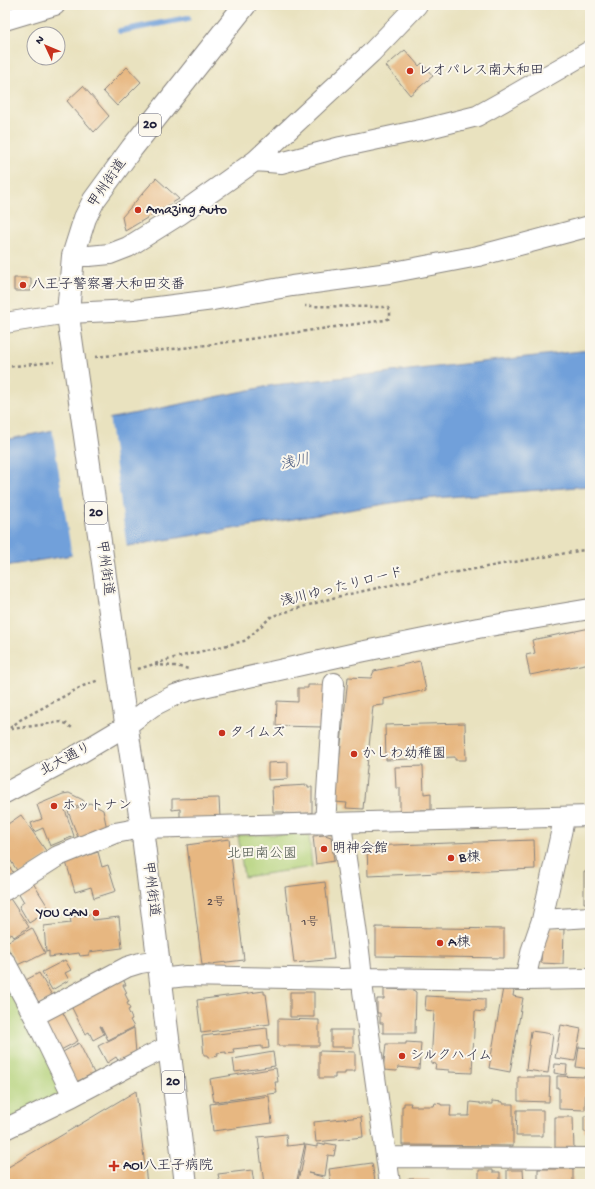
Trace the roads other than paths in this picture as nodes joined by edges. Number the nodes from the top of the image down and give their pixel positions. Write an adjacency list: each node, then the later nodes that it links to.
1 (55, 5): 4 (street)
2 (245, 5): 8 (highway, 甲州街道 / 20)
3 (417, 5): 6 (street)
4 (5, 20)
5 (590, 50): 6 (street)
6 (255, 161): 8 (street)
7 (590, 226): 9 (street)
8 (73, 256): 9 (highway, 甲州街道 / 20)
9 (69, 322): 10 (street); 13 (highway, 甲州街道 / 20, bridge)
10 (5, 323)
11 (590, 609): 13 (street, 北大通り)
12 (334, 683): 17 (street)
13 (126, 726): 14 (street, 北大通り); 18 (highway, 甲州街道 / 20)
14 (5, 793)
15 (590, 816): 16 (street)
16 (563, 817): 17 (street); 21 (street)
17 (333, 823): 18 (street); 24 (street)
18 (142, 828): 19 (street); 23 (highway, 甲州街道 / 20)
19 (5, 890)
20 (590, 917): 21 (street)
21 (542, 920): 26 (street)
22 (5, 962): 27 (street)
23 (159, 970): 24 (street); 27 (street); 28 (highway, 甲州街道 / 20)
24 (362, 978): 26 (street); 31 (street)
25 (590, 979): 26 (street)
26 (525, 980)
27 (34, 1016): 29 (street)
28 (168, 1046): 29 (street); 33 (highway, 甲州街道 / 20)
29 (73, 1096): 30 (street)
30 (5, 1129)
31 (387, 1157): 32 (street); 34 (street)
32 (590, 1158)
33 (186, 1184)
34 (390, 1184)

